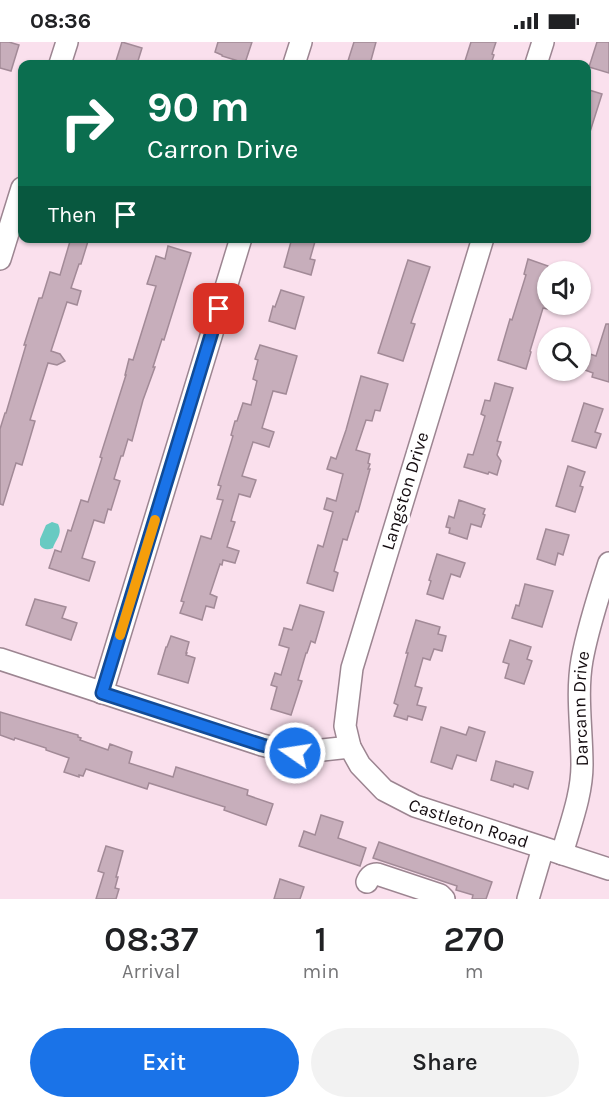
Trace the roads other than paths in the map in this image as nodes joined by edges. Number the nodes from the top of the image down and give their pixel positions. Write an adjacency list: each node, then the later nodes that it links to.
1 (67, 42): 4 (street)
2 (301, 42): 5 (street)
3 (543, 42): 6 (street)
4 (61, 60)
5 (295, 60)
6 (537, 60)
7 (18, 200): 10 (street)
8 (239, 243): 13 (street)
9 (481, 243): 14 (street, Langston Drive)
10 (1, 252)
11 (609, 563): 15 (street, Darcann Drive)
12 (0, 659): 13 (street)
13 (102, 693): 14 (street)
14 (350, 747): 15 (street, Castleton Road)
15 (552, 851): 16 (street, Castleton Road); 19 (street, Darcann Drive)
16 (609, 869)
17 (367, 882): 18 (street)
18 (444, 899)
19 (528, 899)

